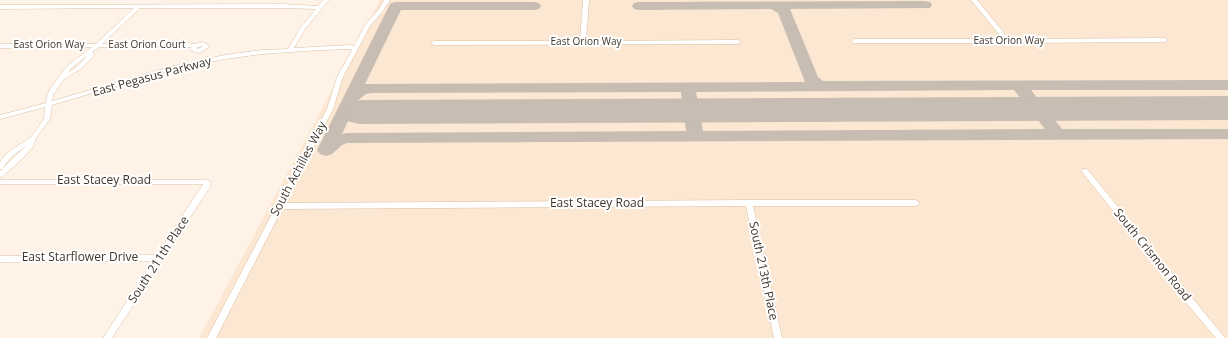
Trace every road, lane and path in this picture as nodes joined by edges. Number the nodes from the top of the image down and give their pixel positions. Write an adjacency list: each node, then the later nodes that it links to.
1 (72, 0): 6 (street)
2 (326, 0): 9 (street)
3 (387, 0): 20 (street, South Achilles Way)
4 (586, 0): 13 (street)
5 (974, 0): 12 (street)
6 (64, 6): 7 (street); 8 (street)
7 (139, 6): 9 (street); 16 (street)
8 (0, 7)
9 (320, 8): 19 (street)
10 (1165, 40): 12 (street, East Orion Way)
11 (854, 41): 12 (street, East Orion Way)
12 (1008, 41)
13 (583, 42): 14 (street, East Orion Way); 15 (street, East Orion Way)
14 (738, 42)
15 (434, 43)
16 (98, 45): 17 (street, East Orion Way); 18 (street, East Orion Court); 21 (street); 22 (street)
17 (0, 46)
18 (195, 46)
19 (290, 50): 20 (street, East Pegasus Parkway); 24 (street, East Pegasus Parkway)
20 (355, 50): 36 (street, South Achilles Way)
21 (73, 64): 22 (street); 23 (street)
22 (82, 64): 23 (street)
23 (62, 78): 24 (street)
24 (49, 105): 25 (street, East Pegasus Parkway); 26 (street)
25 (0, 117)
26 (33, 138): 27 (street); 28 (street)
27 (7, 160): 28 (street); 29 (street)
28 (16, 160): 31 (street)
29 (0, 166)
30 (1085, 171): 42 (street, South Crismon Road)
31 (0, 175)
32 (0, 182): 33 (street, East Stacey Road)
33 (207, 182): 37 (street, South 211th Place)
34 (915, 203): 35 (street, East Stacey Road)
35 (749, 204): 36 (street, East Stacey Road); 41 (street, South 213th Place)
36 (280, 206): 40 (street, South Achilles Way)
37 (161, 258): 38 (street, East Starflower Drive); 39 (street, South 211th Place)
38 (0, 259)
39 (107, 338)
40 (211, 338)
41 (778, 338)
42 (1221, 338)

